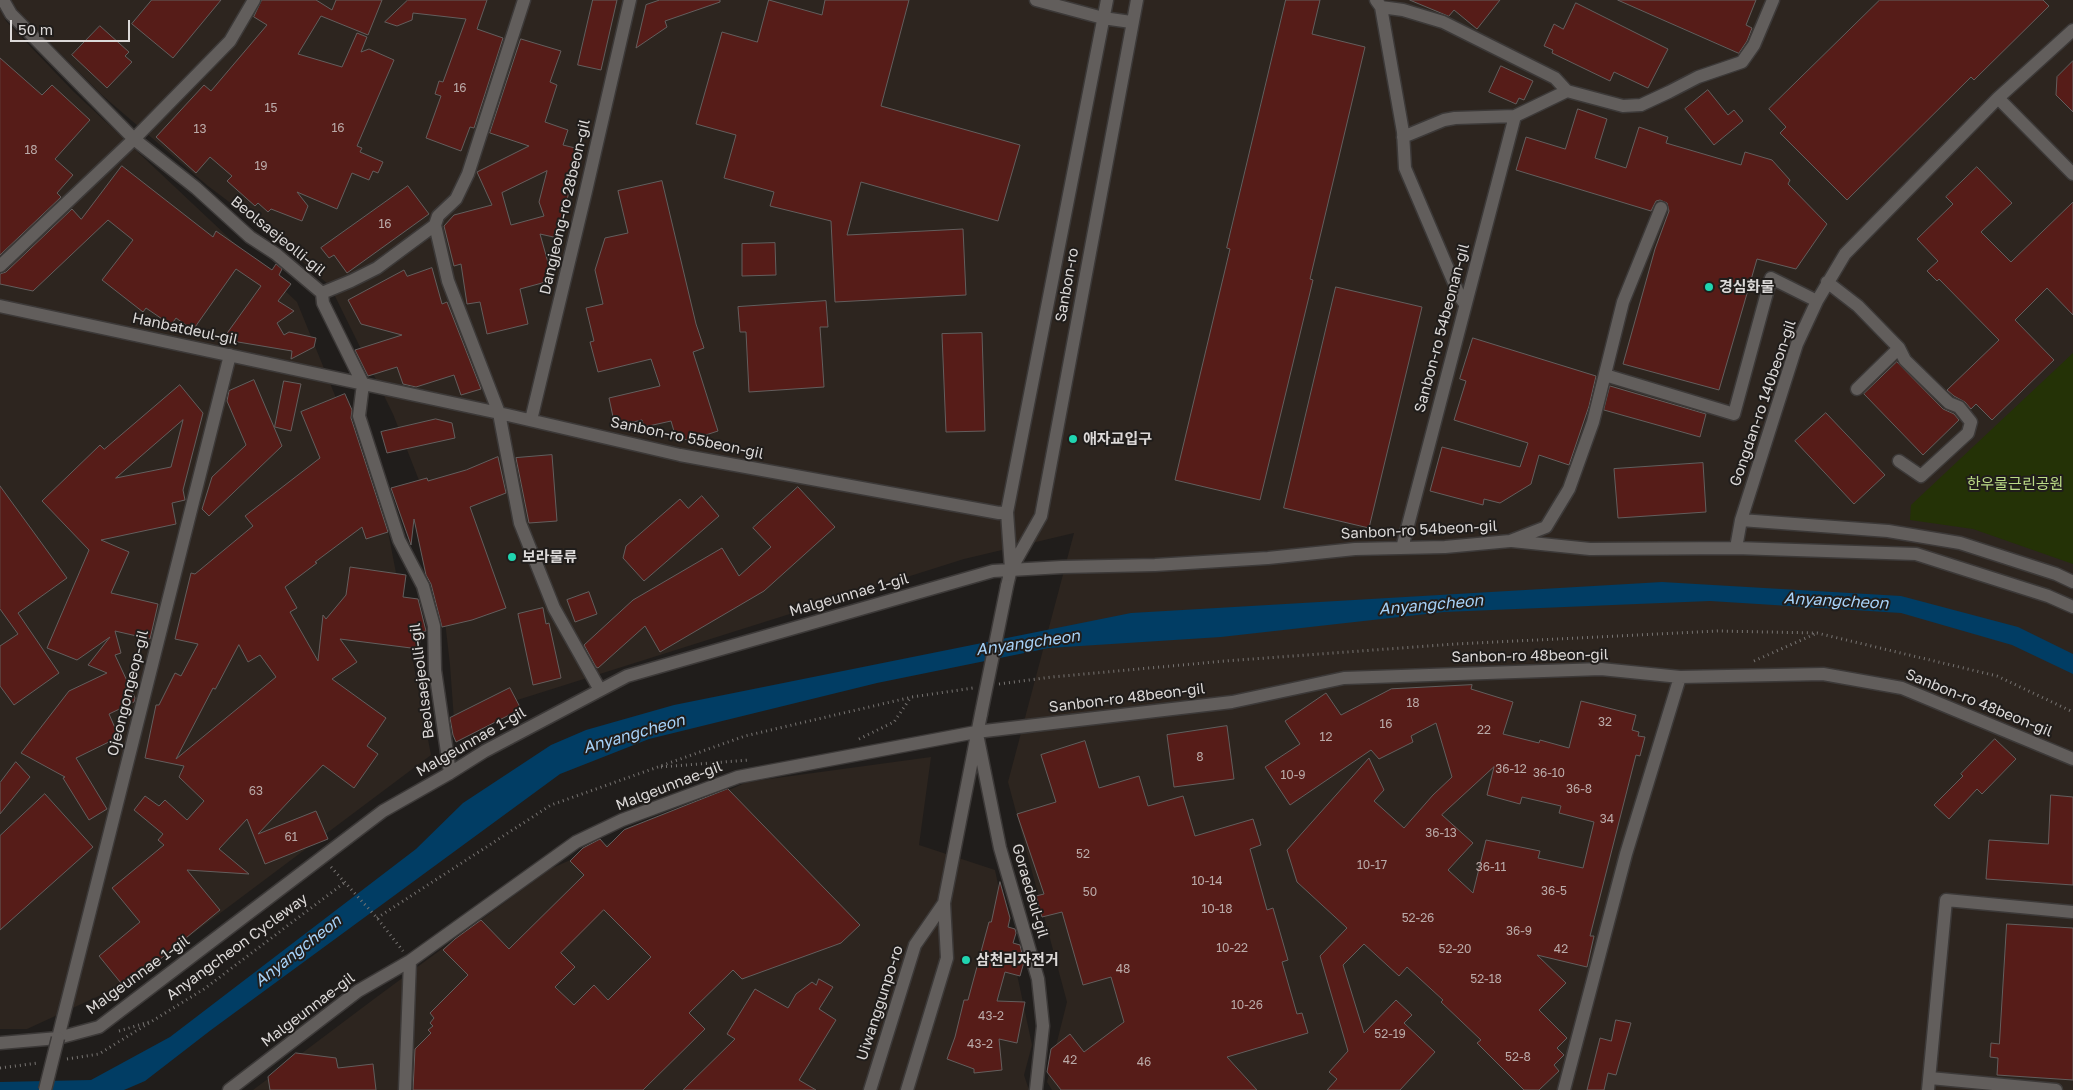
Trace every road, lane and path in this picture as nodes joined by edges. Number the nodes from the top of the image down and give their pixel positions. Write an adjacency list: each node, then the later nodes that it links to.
1 (3, 0): 17 (street, Beolsaejeolli-gil)
2 (254, 0): 17 (street)
3 (524, 0): 20 (street)
4 (630, 0): 33 (street, Dangjeong-ro 28beon-gil)
5 (1036, 0): 10 (street)
6 (1107, 0): 10 (street, Sanbon-ro)
7 (1137, 0): 11 (street, Sanbon-ro)
8 (1773, 0): 13 (street)
9 (1379, 3): 13 (street); 16 (street)
10 (1103, 18): 11 (street); 35 (street, Sanbon-ro)
11 (1132, 22): 40 (street, Sanbon-ro)
12 (2073, 30): 14 (street, Gongdan-ro 140beon-gil)
13 (1568, 91): 15 (street)
14 (1998, 98): 18 (street); 22 (street, Gongdan-ro 140beon-gil)
15 (1515, 116): 16 (street); 25 (street, Sanbon-ro 54beonan-gil)
16 (1404, 137): 25 (street)
17 (134, 138): 21 (street); 23 (street, Beolsaejeolli-gil)
18 (2073, 174)
19 (1662, 208): 29 (street, Sanbon-ro 54beon-gil)
20 (435, 225): 23 (street); 32 (street)
21 (0, 266)
22 (1827, 282): 24 (street, Gongdan-ro 140beon-gil); 27 (street)
23 (322, 293): 30 (street, Beolsaejeolli-gil)
24 (1817, 301): 29 (street); 36 (street, Gongdan-ro 140beon-gil)
25 (1465, 304): 38 (street, Sanbon-ro 54beonan-gil)
26 (0, 306): 28 (street, Hanbatdeul-gil)
27 (1900, 348): 31 (street); 34 (street)
28 (230, 355): 30 (street, Hanbatdeul-gil); 62 (street, Ojeongongeop-gil)
29 (1605, 375): 37 (street, Sanbon-ro 54beon-gil)
30 (363, 384): 32 (street, Sanbon-ro 55beon-gil); 54 (street, Beolsaejeolli-gil)
31 (1857, 389)
32 (499, 413): 33 (street, Sanbon-ro 55beon-gil); 46 (street)
33 (531, 420): 35 (street, Sanbon-ro 55beon-gil)
34 (1899, 461)
35 (1007, 512): 40 (street, Sanbon-ro)
36 (1741, 520): 39 (street, Gongdan-ro 140beon-gil); 41 (street)
37 (1510, 541): 38 (street, Sanbon-ro 54beon-gil); 39 (street)
38 (1402, 548): 40 (street, Sanbon-ro 54beon-gil)
39 (1736, 548): 42 (street)
40 (1011, 569): 46 (street, Malgeunnae 1-gil); 48 (street, Sanbon-ro, bridge)
41 (2073, 582)
42 (2073, 607)
43 (1818, 633): 44 (path)
44 (1750, 662)
45 (1680, 677): 49 (street, Sanbon-ro 48beon-gil); 51 (street, Sanbon-ro 48beon-gil); 74 (street)
46 (600, 690): 54 (street, Malgeunnae 1-gil)
47 (912, 697): 50 (path)
48 (981, 714): 49 (street, Uiwanggunpo-ro)
49 (976, 732): 57 (street, Uiwanggunpo-ro); 59 (street, Malgeunnae-gil); 73 (street, Goraedeul-gil)
50 (850, 743)
51 (2073, 759)
52 (751, 760): 53 (path)
53 (655, 768)
54 (450, 773): 55 (street, Malgeunnae 1-gil)
55 (322, 857): 56 (path); 61 (street, Malgeunnae 1-gil)
56 (344, 882): 59 (path); 60 (path, Anyangcheon Cycleway)
57 (944, 903): 71 (street, Uiwanggunpo-ro); 72 (street, Uiwanggunpo-ro)
58 (2073, 912): 67 (street)
59 (410, 961): 69 (street, Malgeunnae-gil); 70 (street)
60 (154, 1020): 61 (path); 64 (path, Anyangcheon Cycleway)
61 (99, 1027): 62 (street, Malgeunnae 1-gil)
62 (58, 1038): 63 (street, Malgeunnae 1-gil); 68 (street, Ojeongongeop-gil, bridge)
63 (0, 1043)
64 (59, 1060)
65 (40, 1063): 66 (path)
66 (0, 1068)
67 (1929, 1084): 75 (street)
68 (45, 1090)
69 (229, 1090)
70 (404, 1090)
71 (870, 1090)
72 (907, 1090)
73 (1036, 1090)
74 (1564, 1090)
75 (2056, 1090)

